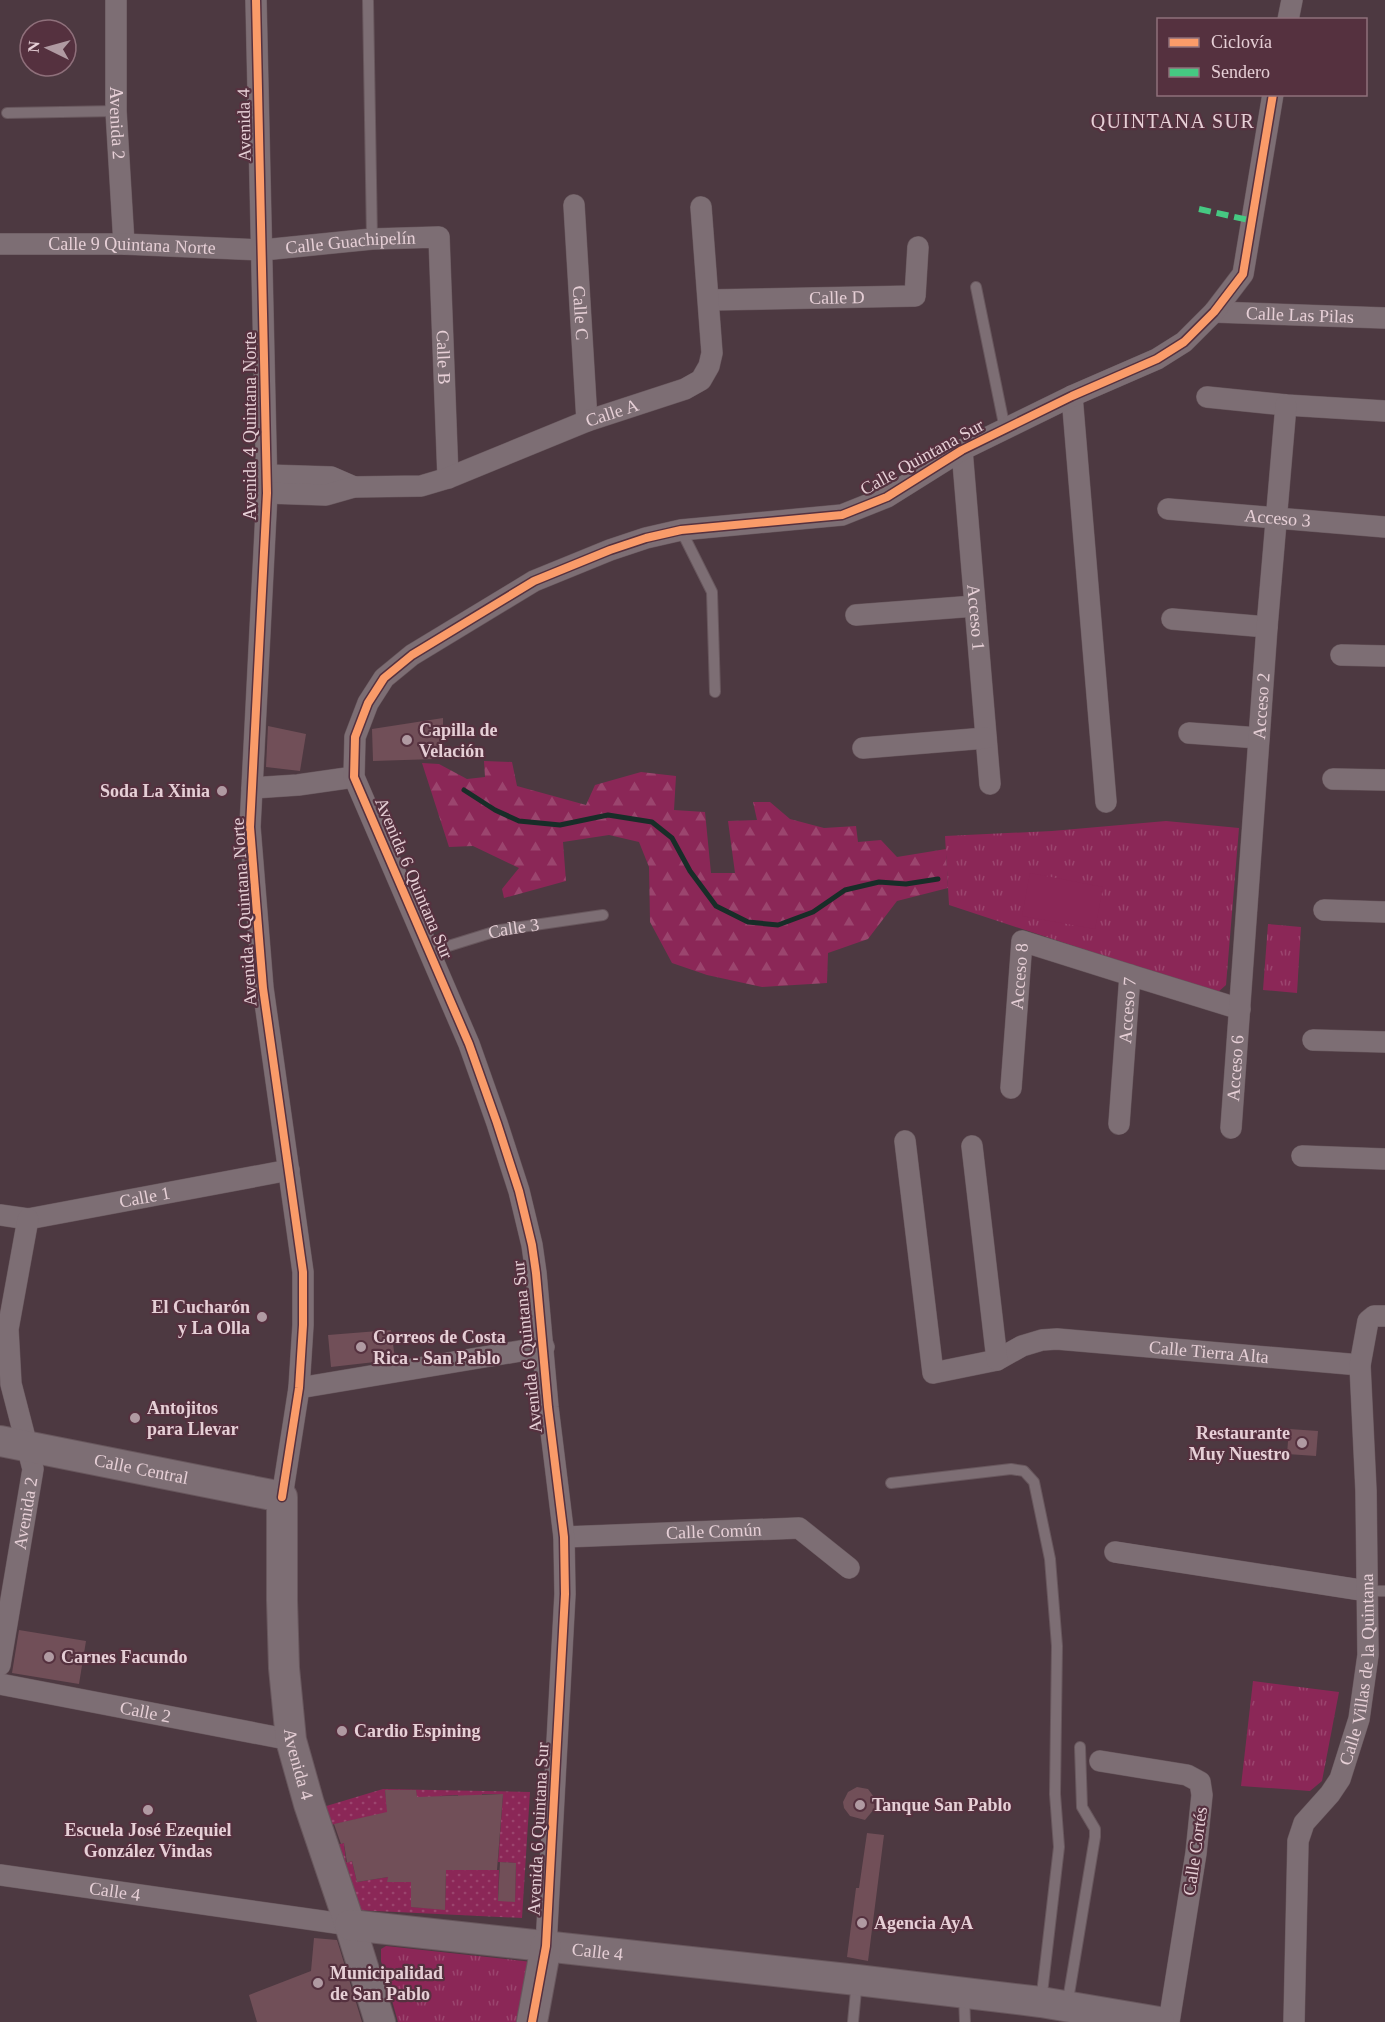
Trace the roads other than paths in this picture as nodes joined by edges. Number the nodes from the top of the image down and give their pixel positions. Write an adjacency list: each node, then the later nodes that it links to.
1 (116, 0): 7 (street, Avenida 2)
2 (256, 0): 16 (street, Avenida 4)
3 (1292, 0): 5 (street)
4 (368, 2): 12 (lane)
5 (1288, 18)
6 (1273, 96): 19 (street, Calle Quintana Sur)
7 (116, 111): 8 (lane); 14 (street, Avenida 2)
8 (7, 113)
9 (574, 205): 25 (street, Calle C)
10 (701, 207): 18 (street, Calle A)
11 (439, 237): 12 (street, Calle Guachipelín); 28 (street, Calle B)
12 (372, 239): 16 (street, Calle Guachipelín)
13 (0, 244): 14 (street, Calle 9 Quintana Norte)
14 (124, 244): 16 (street, Calle 9 Quintana Norte)
15 (918, 247): 18 (street, Calle D)
16 (263, 250): 29 (street, Avenida 4 Quintana Norte)
17 (976, 287): 26 (lane)
18 (709, 300): 25 (street, Calle A)
19 (1214, 312): 20 (street, Calle Las Pilas); 21 (street, Calle Quintana Sur)
20 (1385, 318)
21 (1072, 396): 26 (street, Calle Quintana Sur); 50 (street)
22 (1208, 397): 23 (street)
23 (1286, 405): 24 (street); 31 (street, Acceso 2)
24 (1385, 411)
25 (587, 422): 28 (street, Calle A)
26 (1005, 429): 27 (street, Calle Quintana Sur)
27 (962, 450): 33 (street, Calle Quintana Sur); 34 (street, Acceso 1)
28 (448, 478): 29 (street, Calle A)
29 (267, 484): 49 (street, Avenida 4 Quintana Norte)
30 (1168, 509): 31 (street, Acceso 3)
31 (1276, 518): 32 (street, Acceso 3); 37 (street, Acceso 2)
32 (1385, 527)
33 (681, 531): 40 (lane); 45 (street, Calle Quintana Sur)
34 (975, 606): 35 (street); 42 (street, Acceso 1)
35 (856, 615)
36 (1172, 620): 37 (street)
37 (1267, 627): 43 (street, Acceso 2)
38 (1341, 655): 39 (street)
39 (1385, 656)
40 (715, 692)
41 (1189, 733): 43 (street)
42 (986, 738): 44 (street); 48 (street, Acceso 1)
43 (1259, 738): 56 (street, Acceso 2)
44 (863, 748)
45 (354, 777): 49 (street); 54 (street, Avenida 6 Quintana Sur)
46 (1333, 779): 47 (street)
47 (1385, 780)
48 (990, 784)
49 (252, 788): 66 (street, Avenida 4 Quintana Norte)
50 (1106, 802)
51 (1324, 910): 52 (street)
52 (1385, 912)
53 (603, 915): 54 (lane, Calle 3)
54 (429, 952): 70 (street, Avenida 6 Quintana Sur)
55 (1130, 975): 56 (street, Acceso 7); 59 (street, Acceso 8); 60 (street, Acceso 7)
56 (1240, 1009): 61 (street, Acceso 6)
57 (1313, 1040): 58 (street)
58 (1385, 1041)
59 (1011, 1088)
60 (1119, 1124)
61 (1231, 1128)
62 (905, 1141): 71 (street, Calle Tierra Alta)
63 (972, 1146): 71 (street)
64 (1302, 1156): 65 (street)
65 (1385, 1159)
66 (289, 1170): 68 (street, Calle 1); 73 (street, Avenida 4 Quintana Norte)
67 (0, 1215): 68 (street, Calle 1)
68 (28, 1220): 74 (street, Avenida 2)
69 (1385, 1316): 72 (street, Calle Villas de la Quintana)
70 (544, 1347): 73 (street); 77 (street, Avenida 6 Quintana Sur)
71 (997, 1360): 72 (street, Calle Tierra Alta)
72 (1360, 1365): 80 (street, Calle Villas de la Quintana)
73 (299, 1388): 76 (street, Avenida 4 Quintana Norte)
74 (13, 1443): 76 (main road, Calle Central); 81 (street, Avenida 2)
75 (891, 1483): 90 (lane)
76 (282, 1497): 83 (main road, Avenida 4)
77 (564, 1537): 79 (street, Calle Común); 88 (street, Avenida 6 Quintana Sur)
78 (1115, 1552): 80 (street)
79 (849, 1568)
80 (1376, 1591): 97 (street, Calle Villas de la Quintana)
81 (0, 1665)
82 (0, 1684): 83 (street, Calle 2)
83 (291, 1740): 87 (main road, Avenida 4)
84 (1080, 1747): 90 (lane)
85 (1100, 1761): 96 (street, Calle Cortés)
86 (0, 1875): 87 (street, Calle 4)
87 (350, 1925): 88 (main road, Calle 4); 92 (main road, Avenida 4)
88 (546, 1946): 89 (main road, Calle 4); 93 (main road)
89 (857, 1980): 91 (main road, Calle 4); 94 (lane)
90 (1054, 2004): 91 (main road, Calle 4); 95 (main road, Calle 4)
91 (965, 2008)
92 (380, 2022)
93 (532, 2022)
94 (853, 2022)
95 (1159, 2022)
96 (1169, 2022)
97 (1294, 2022)

